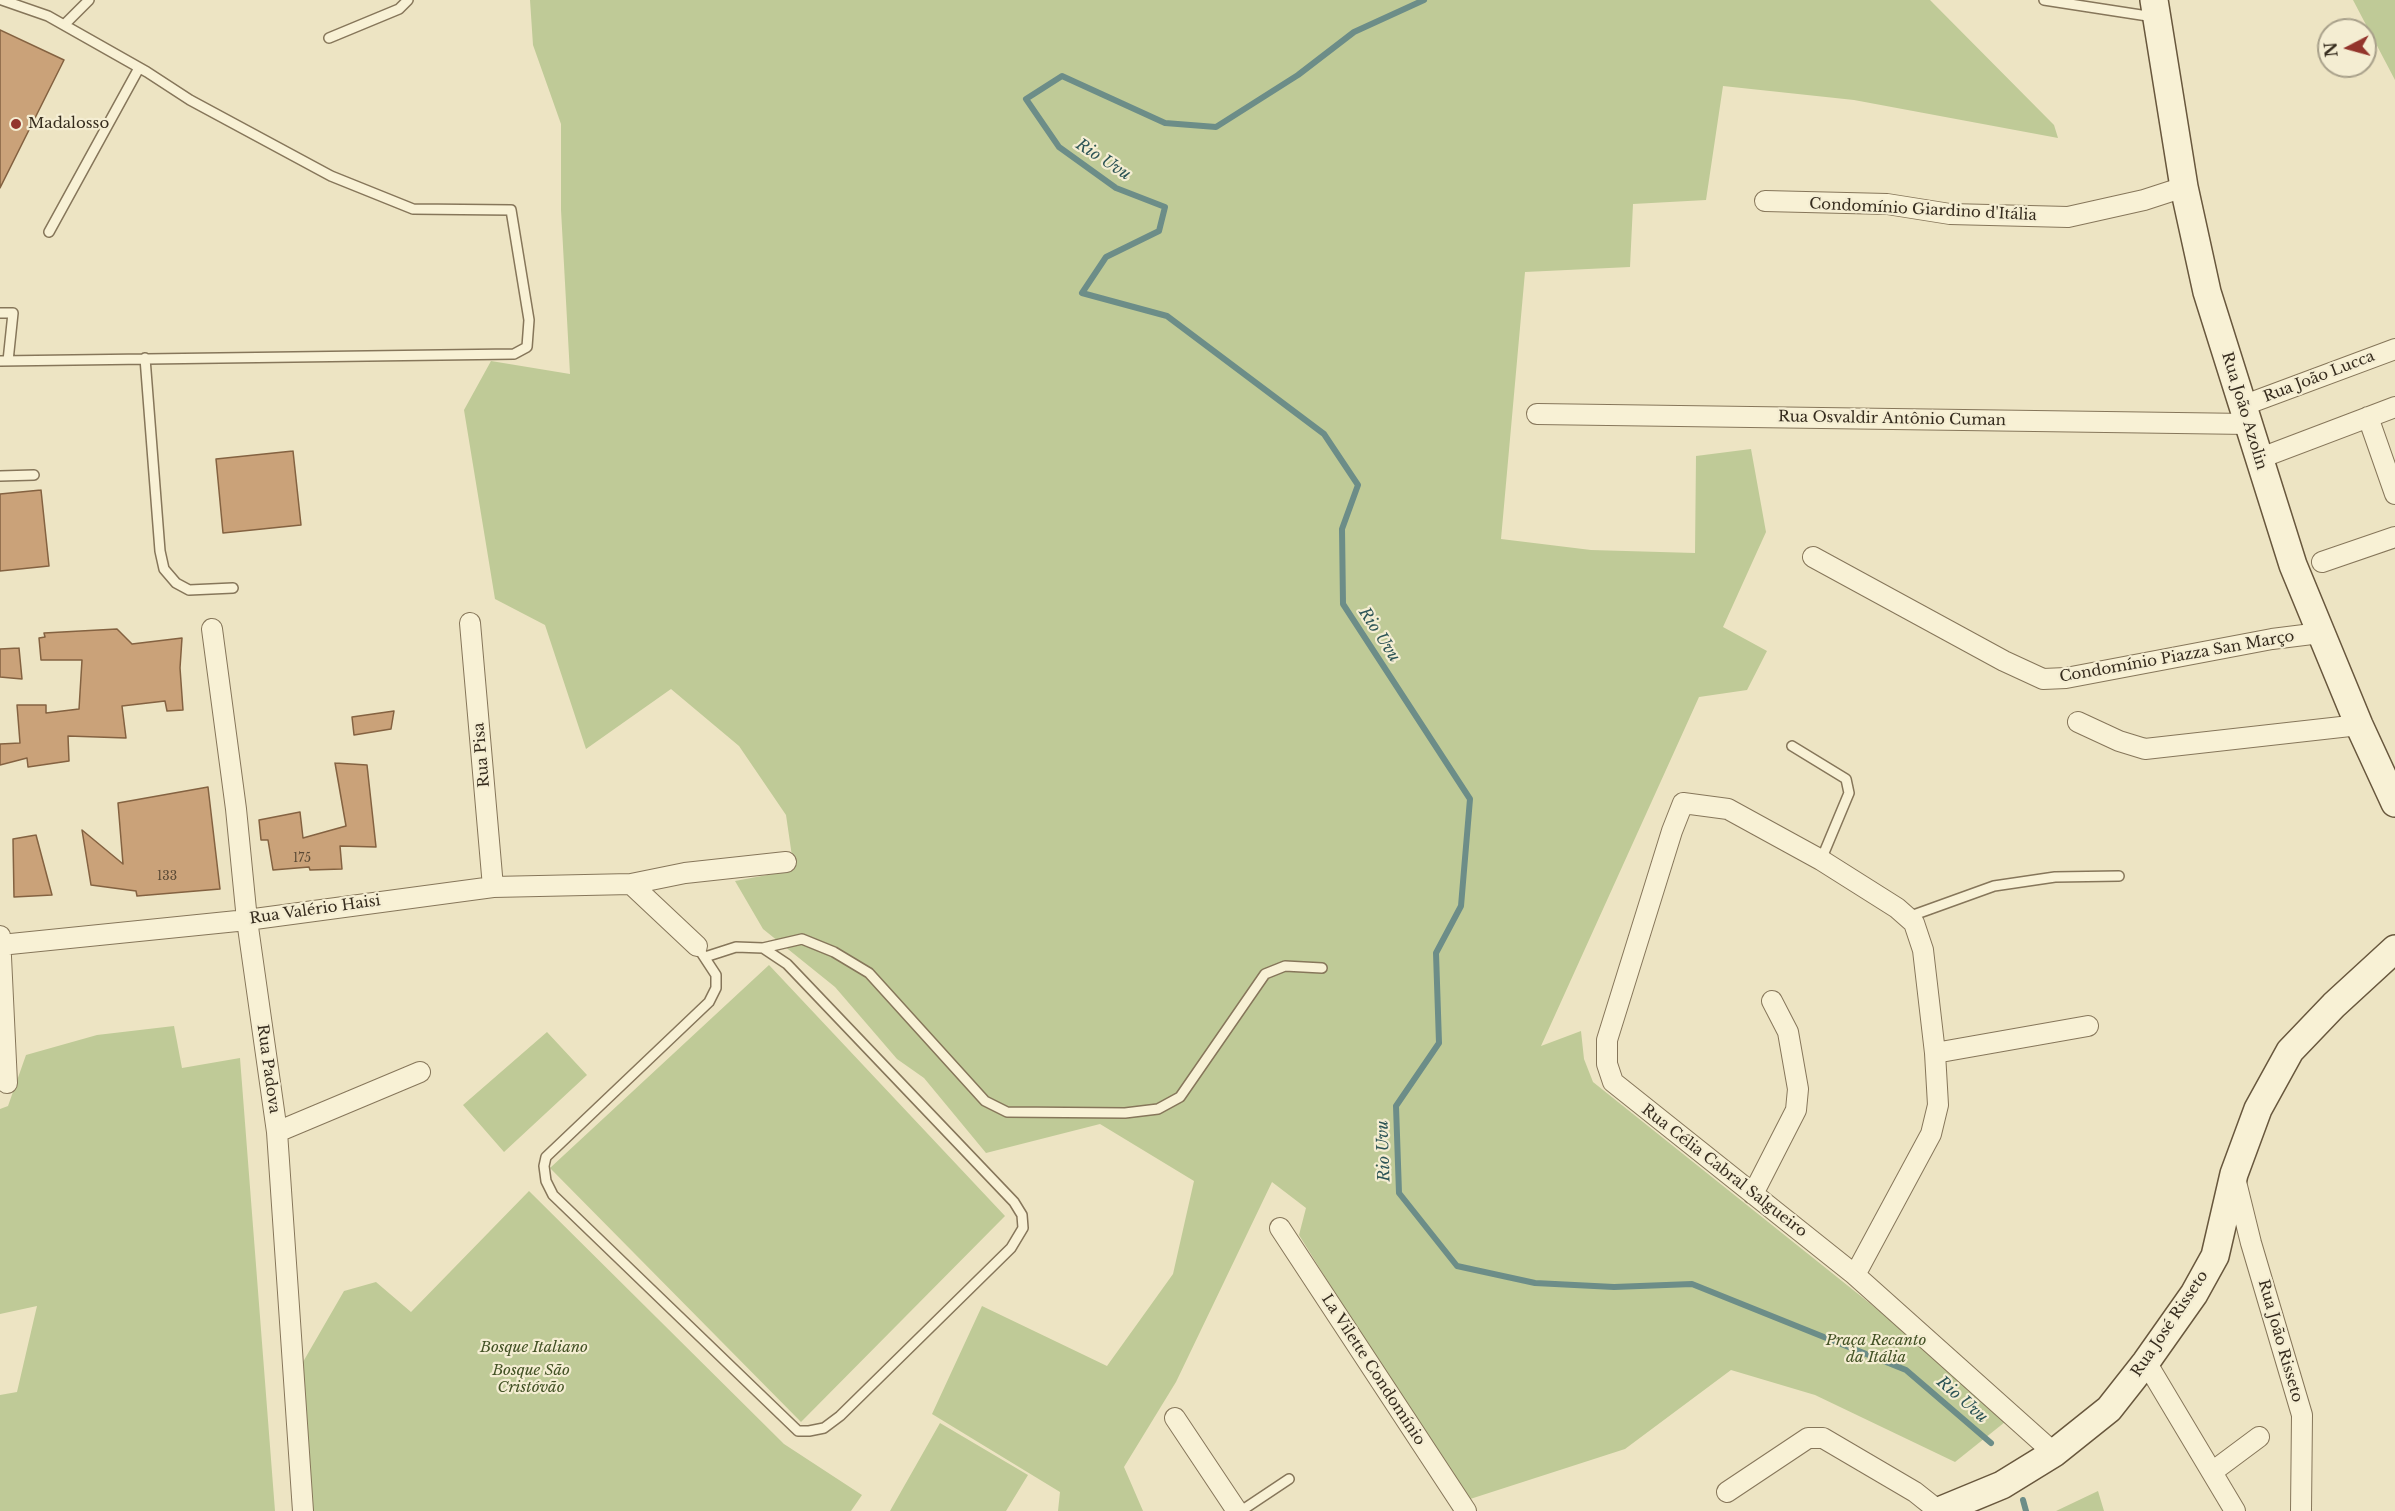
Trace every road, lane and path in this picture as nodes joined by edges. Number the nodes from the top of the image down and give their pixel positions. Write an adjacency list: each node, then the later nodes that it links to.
1 (2, 0): 6 (lane)
2 (89, 0): 6 (lane)
3 (408, 0): 7 (lane)
4 (2044, 0): 5 (lane)
5 (2155, 9): 9 (street, Rua João Azolin)
6 (63, 25): 8 (lane)
7 (329, 38)
8 (139, 68): 11 (lane); 14 (lane)
9 (2184, 187): 10 (street, Condomínio Giardino d'Itália); 18 (street, Rua João Azolin)
10 (1765, 201)
11 (49, 232)
12 (0, 313): 15 (lane)
13 (2395, 349): 18 (street, Rua João Lucca)
14 (145, 358): 15 (lane); 27 (lane)
15 (4, 361)
16 (2395, 407): 19 (street)
17 (1537, 414): 18 (street, Rua Osvaldir Antônio Cuman)
18 (2245, 415): 20 (street, Rua João Azolin)
19 (2368, 417): 20 (street); 23 (street)
20 (2258, 459): 30 (street, Rua João Azolin)
21 (34, 475): 22 (lane)
22 (0, 476)
23 (2395, 494)
24 (2395, 537): 26 (street)
25 (1812, 557): 30 (street, Condomínio Piazza San Março)
26 (2322, 562)
27 (233, 588)
28 (470, 623): 39 (street, Rua Pisa)
29 (212, 629): 41 (street, Rua Padova)
30 (2320, 633): 32 (street, Rua João Azolin)
31 (2078, 722): 32 (street)
32 (2358, 725): 34 (street, Rua João Azolin)
33 (1792, 746): 35 (lane)
34 (2395, 804)
35 (1821, 860): 40 (street); 54 (street, Rua Célia Cabral Salgueiro)
36 (786, 862): 38 (street, Rua Valério Haisi)
37 (2119, 876): 40 (lane)
38 (631, 884): 39 (street, Rua Valério Haisi); 45 (street)
39 (494, 887): 41 (street, Rua Valério Haisi)
40 (1907, 917): 49 (street)
41 (247, 920): 42 (street, Rua Valério Haisi); 52 (street, Rua Padova)
42 (0, 942): 51 (street)
43 (763, 948): 45 (lane); 45 (lane); 46 (lane)
44 (2395, 949): 53 (street, Rua José Risseto)
45 (701, 952)
46 (1322, 968)
47 (1773, 1001): 54 (street)
48 (2088, 1026): 49 (street)
49 (1935, 1053): 56 (street)
50 (420, 1072): 52 (street)
51 (7, 1083)
52 (277, 1132): 64 (street, Rua Padova)
53 (2235, 1174): 57 (street, Rua José Risseto); 69 (street, Rua João Risseto)
54 (1753, 1194): 56 (street, Rua Célia Cabral Salgueiro)
55 (1280, 1228): 66 (street, La Vilette Condomínio)
56 (1855, 1275): 60 (street, Rua Célia Cabral Salgueiro)
57 (2146, 1362): 60 (street, Rua José Risseto); 61 (street)
58 (1175, 1418): 65 (street)
59 (2259, 1437): 61 (street)
60 (2054, 1453): 67 (street, Rua José Risseto)
61 (2212, 1472): 68 (street)
62 (1289, 1479): 65 (lane)
63 (1727, 1492): 67 (street)
64 (303, 1511)
65 (1239, 1511)
66 (1467, 1511)
67 (1939, 1511)
68 (2235, 1511)
69 (2301, 1511)

